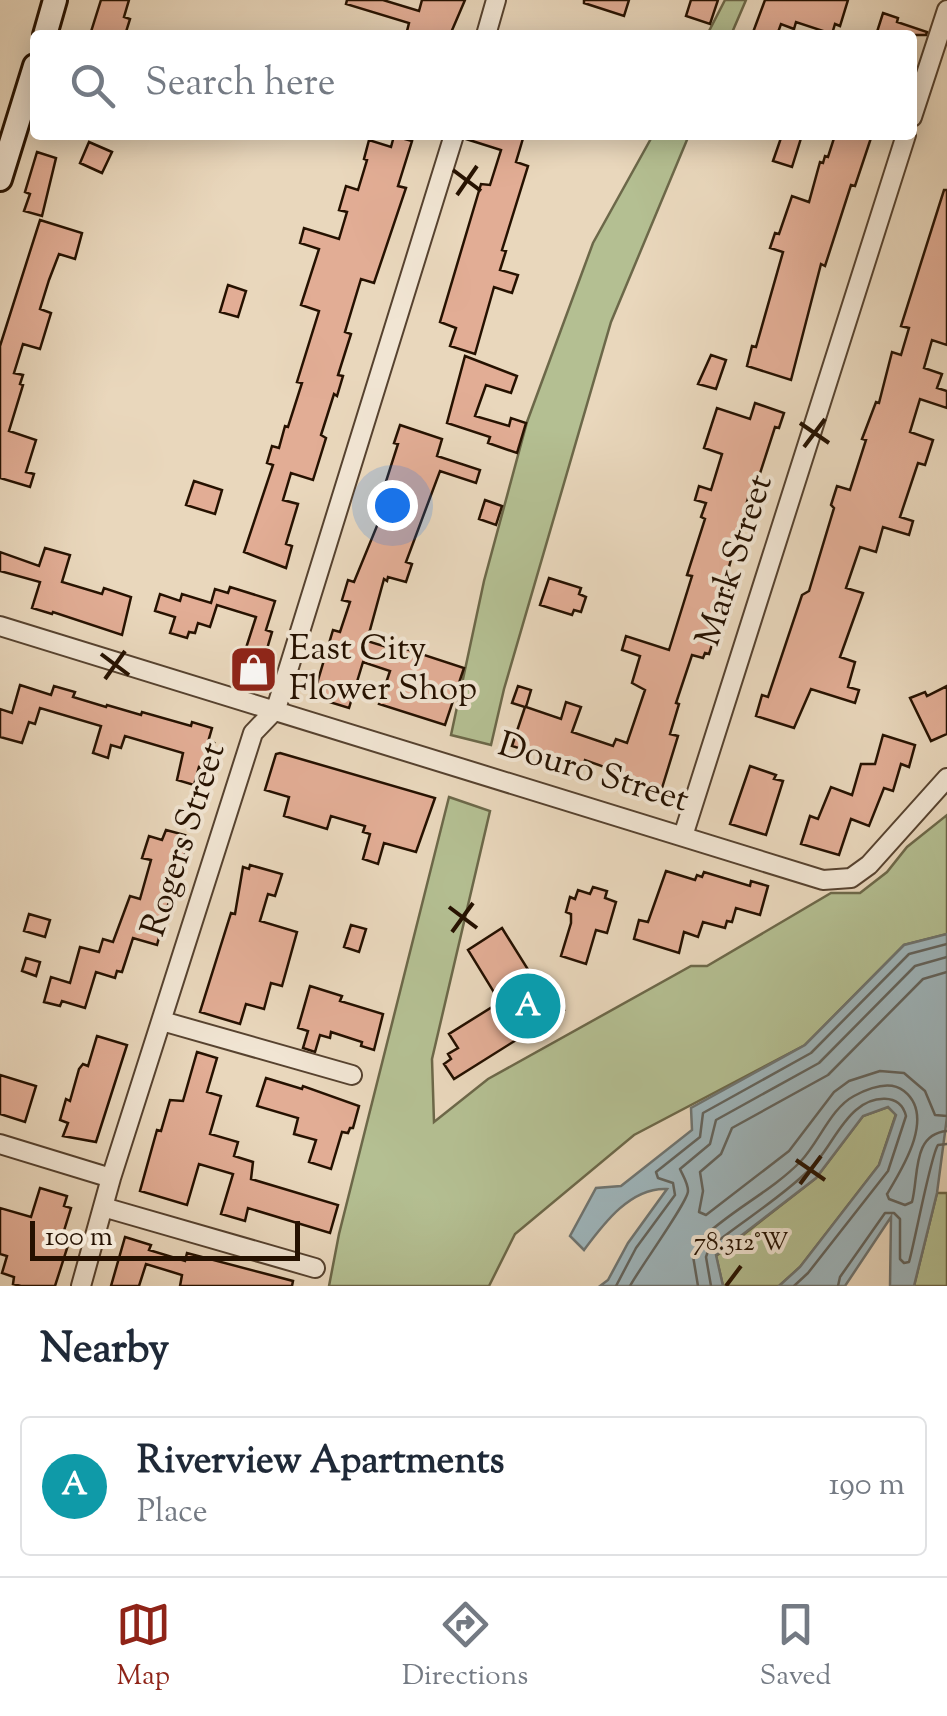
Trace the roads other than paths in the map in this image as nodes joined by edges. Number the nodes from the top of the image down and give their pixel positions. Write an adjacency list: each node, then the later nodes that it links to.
1 (55, 0): 4 (main road)
2 (496, 0): 5 (street)
3 (947, 10): 7 (street)
4 (46, 30)
5 (487, 30)
6 (30, 82): 10 (main road)
7 (917, 102)
8 (452, 140): 12 (street, Rogers Street)
9 (904, 140): 14 (street, Mark Street)
10 (0, 180)
11 (0, 626): 12 (street, Douro Street)
12 (276, 709): 14 (street, Douro Street); 15 (street, Rogers Street)
13 (947, 778): 14 (street, Douro Street)
14 (682, 836)
15 (162, 1021): 16 (street); 18 (street, Rogers Street)
16 (352, 1075)
17 (0, 1144): 18 (street)
18 (110, 1178): 19 (street, Rogers Street)
19 (103, 1207): 20 (street); 21 (street, Rogers Street)
20 (315, 1268)
21 (80, 1286)

